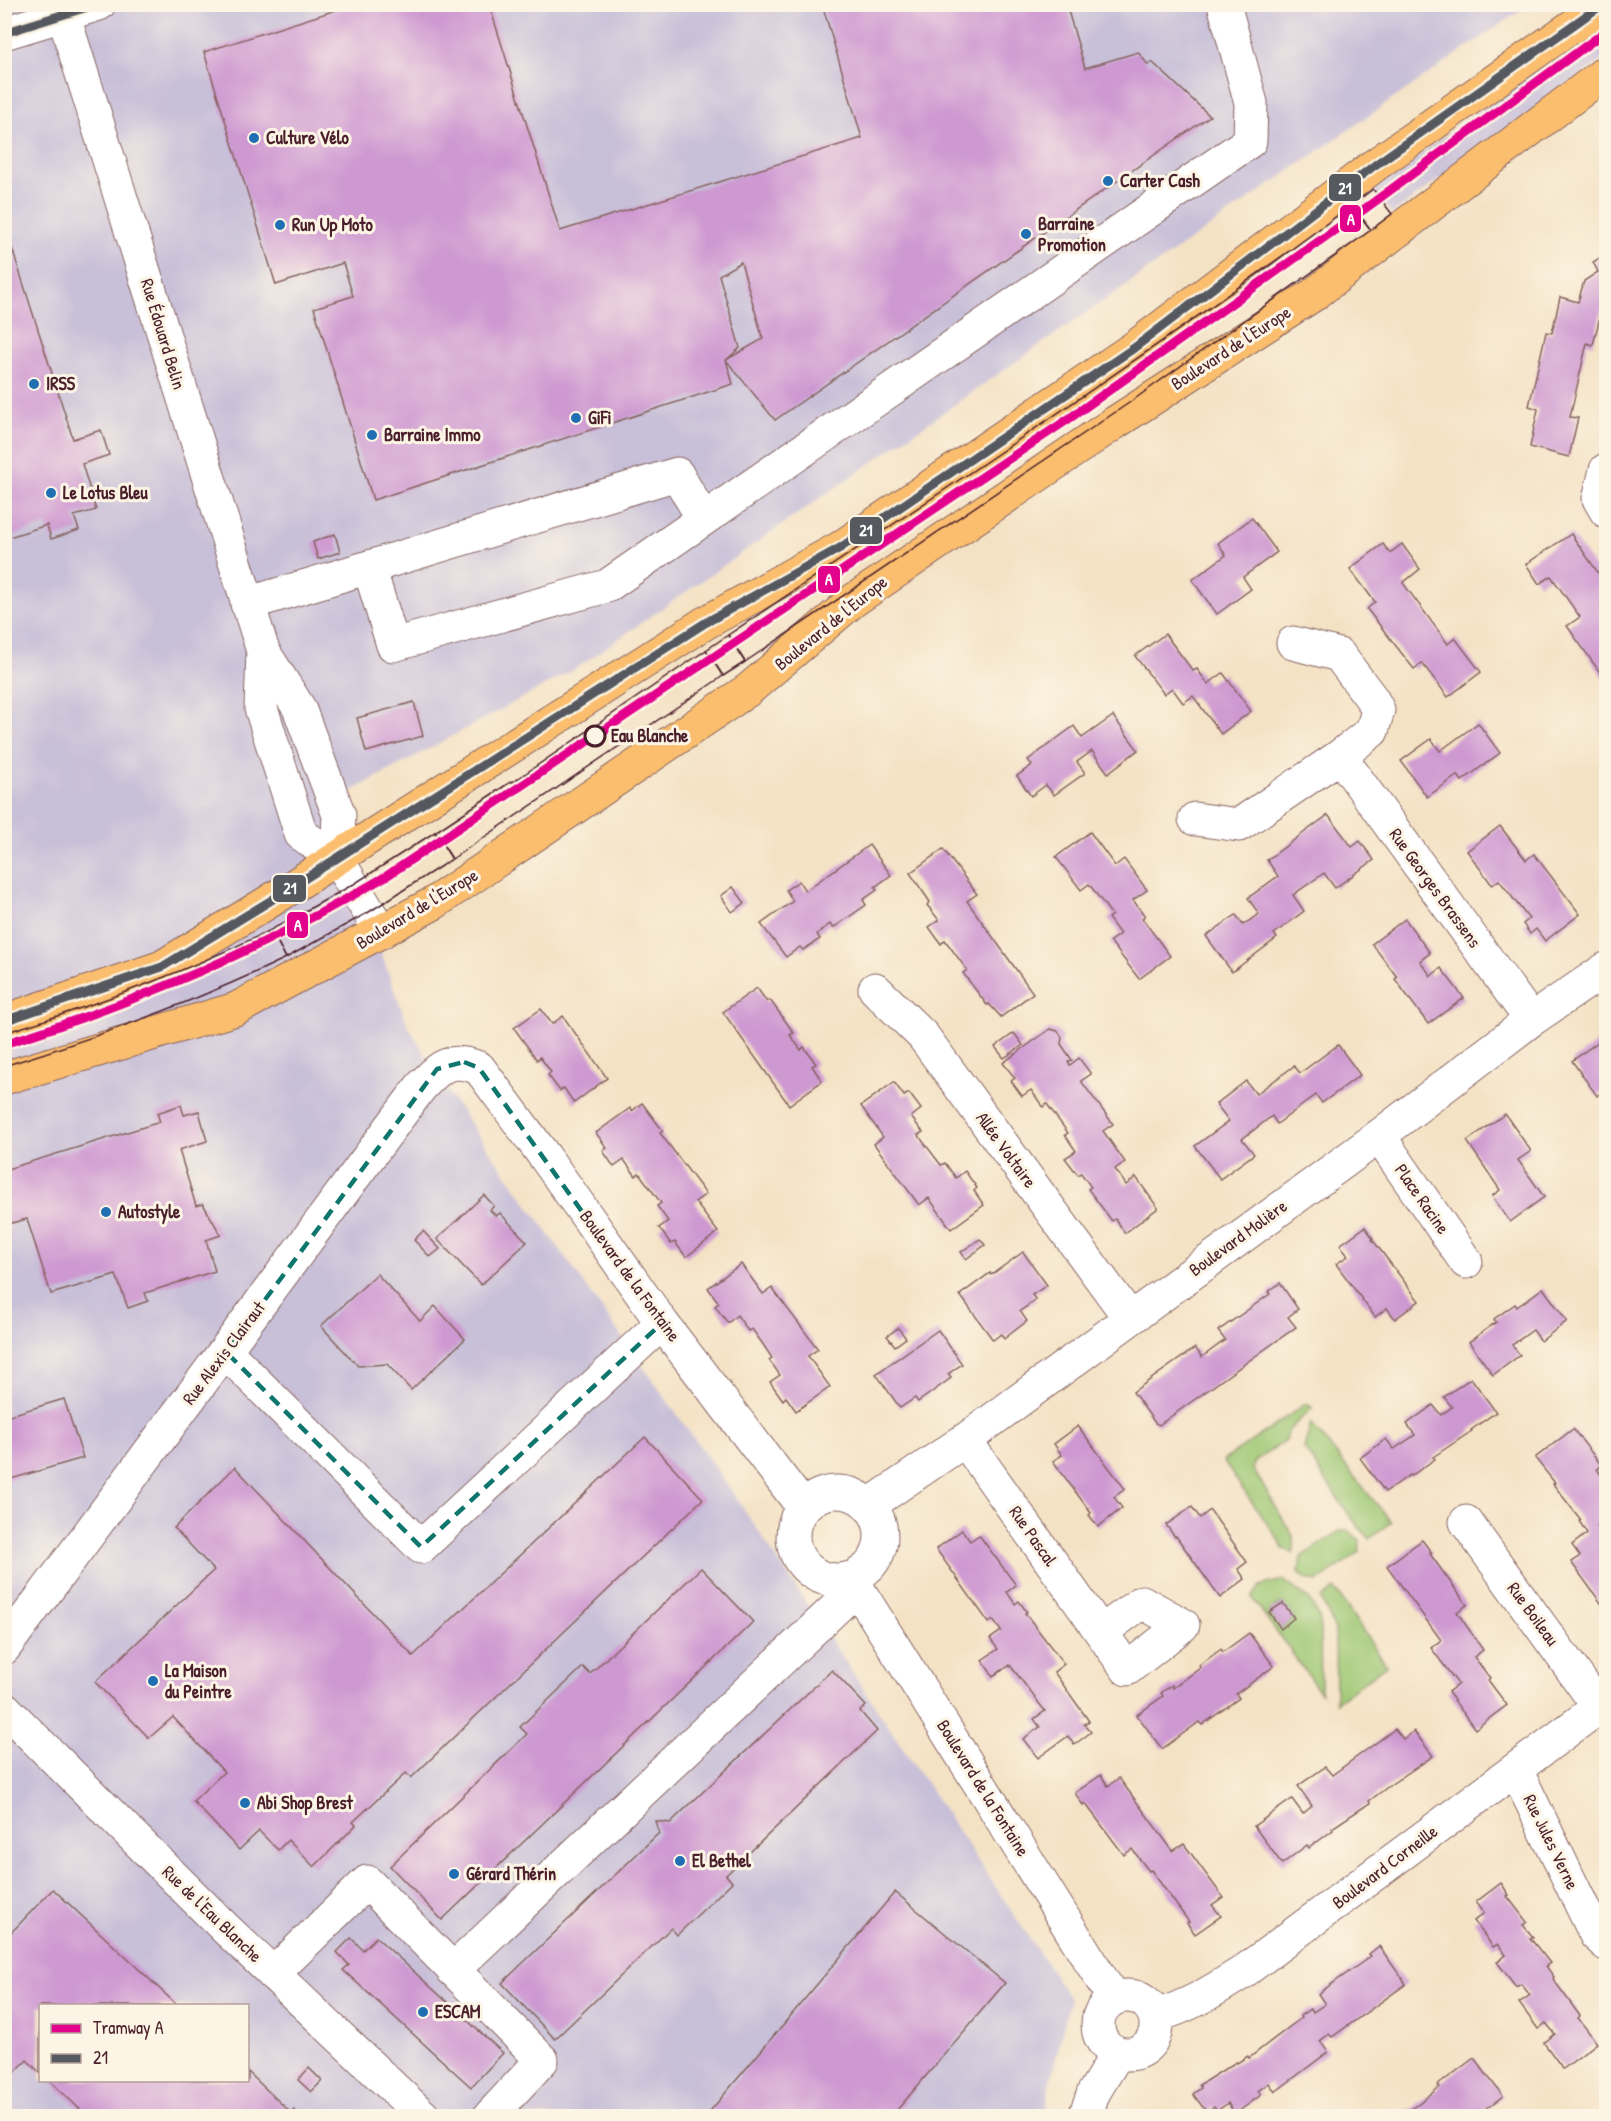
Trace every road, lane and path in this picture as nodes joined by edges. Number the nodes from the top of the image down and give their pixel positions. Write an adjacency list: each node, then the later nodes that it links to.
1 (99, 4): 4 (street)
2 (1224, 4): 9 (street)
3 (1604, 4): 15 (main road)
4 (61, 10): 5 (street); 11 (street, Rue Édouard Belin)
5 (4, 33)
6 (1606, 72): 16 (main road, Boulevard de l'Europe)
7 (1606, 470): 8 (street)
8 (1606, 511)
9 (704, 519): 10 (street); 10 (street)
10 (369, 567): 11 (street)
11 (247, 604): 15 (street, Rue Édouard Belin)
12 (1293, 642): 13 (street)
13 (1340, 756): 14 (street); 19 (street, Rue Georges Brassens)
14 (1195, 819)
15 (337, 859): 16 (street, Rue Édouard Belin); 20 (main road)
16 (381, 932): 22 (main road, Boulevard de l'Europe)
17 (1606, 969): 19 (street, Boulevard Molière)
18 (875, 989): 25 (street, Allée Voltaire)
19 (1531, 1020): 23 (street, Boulevard Molière)
20 (4, 1022)
21 (448, 1065): 26 (street, Boulevard de la Fontaine); 27 (street, Rue Alexis Clairaut)
22 (4, 1078)
23 (1379, 1136): 24 (street, Place Racine); 25 (street, Boulevard Molière)
24 (1466, 1262)
25 (1130, 1317): 28 (street, Boulevard Molière)
26 (662, 1323): 27 (street); 30 (street, Boulevard de la Fontaine)
27 (226, 1352): 34 (street, Rue Alexis Clairaut)
28 (964, 1440): 29 (street, Boulevard Molière); 33 (street, Rue Pascal)
29 (868, 1506): 30 (street); 32 (street)
30 (803, 1507): 32 (street)
31 (1466, 1522): 35 (street, Rue Boileau)
32 (854, 1583): 39 (street); 41 (street, Boulevard de la Fontaine)
33 (1101, 1632)
34 (4, 1648)
35 (1603, 1705): 37 (street, Boulevard Corneille)
36 (4, 1708): 40 (street, Rue de l'Eau Blanche)
37 (1516, 1770): 38 (street, Rue Jules Verne); 42 (street, Boulevard Corneille)
38 (1606, 1944)
39 (453, 1970): 40 (street); 45 (street)
40 (273, 1974): 44 (street, Rue de l'Eau Blanche)
41 (1114, 1999): 42 (street); 43 (street)
42 (1155, 2016): 43 (street)
43 (1118, 2054): 46 (street)
44 (423, 2116)
45 (490, 2116)
46 (1085, 2116)

